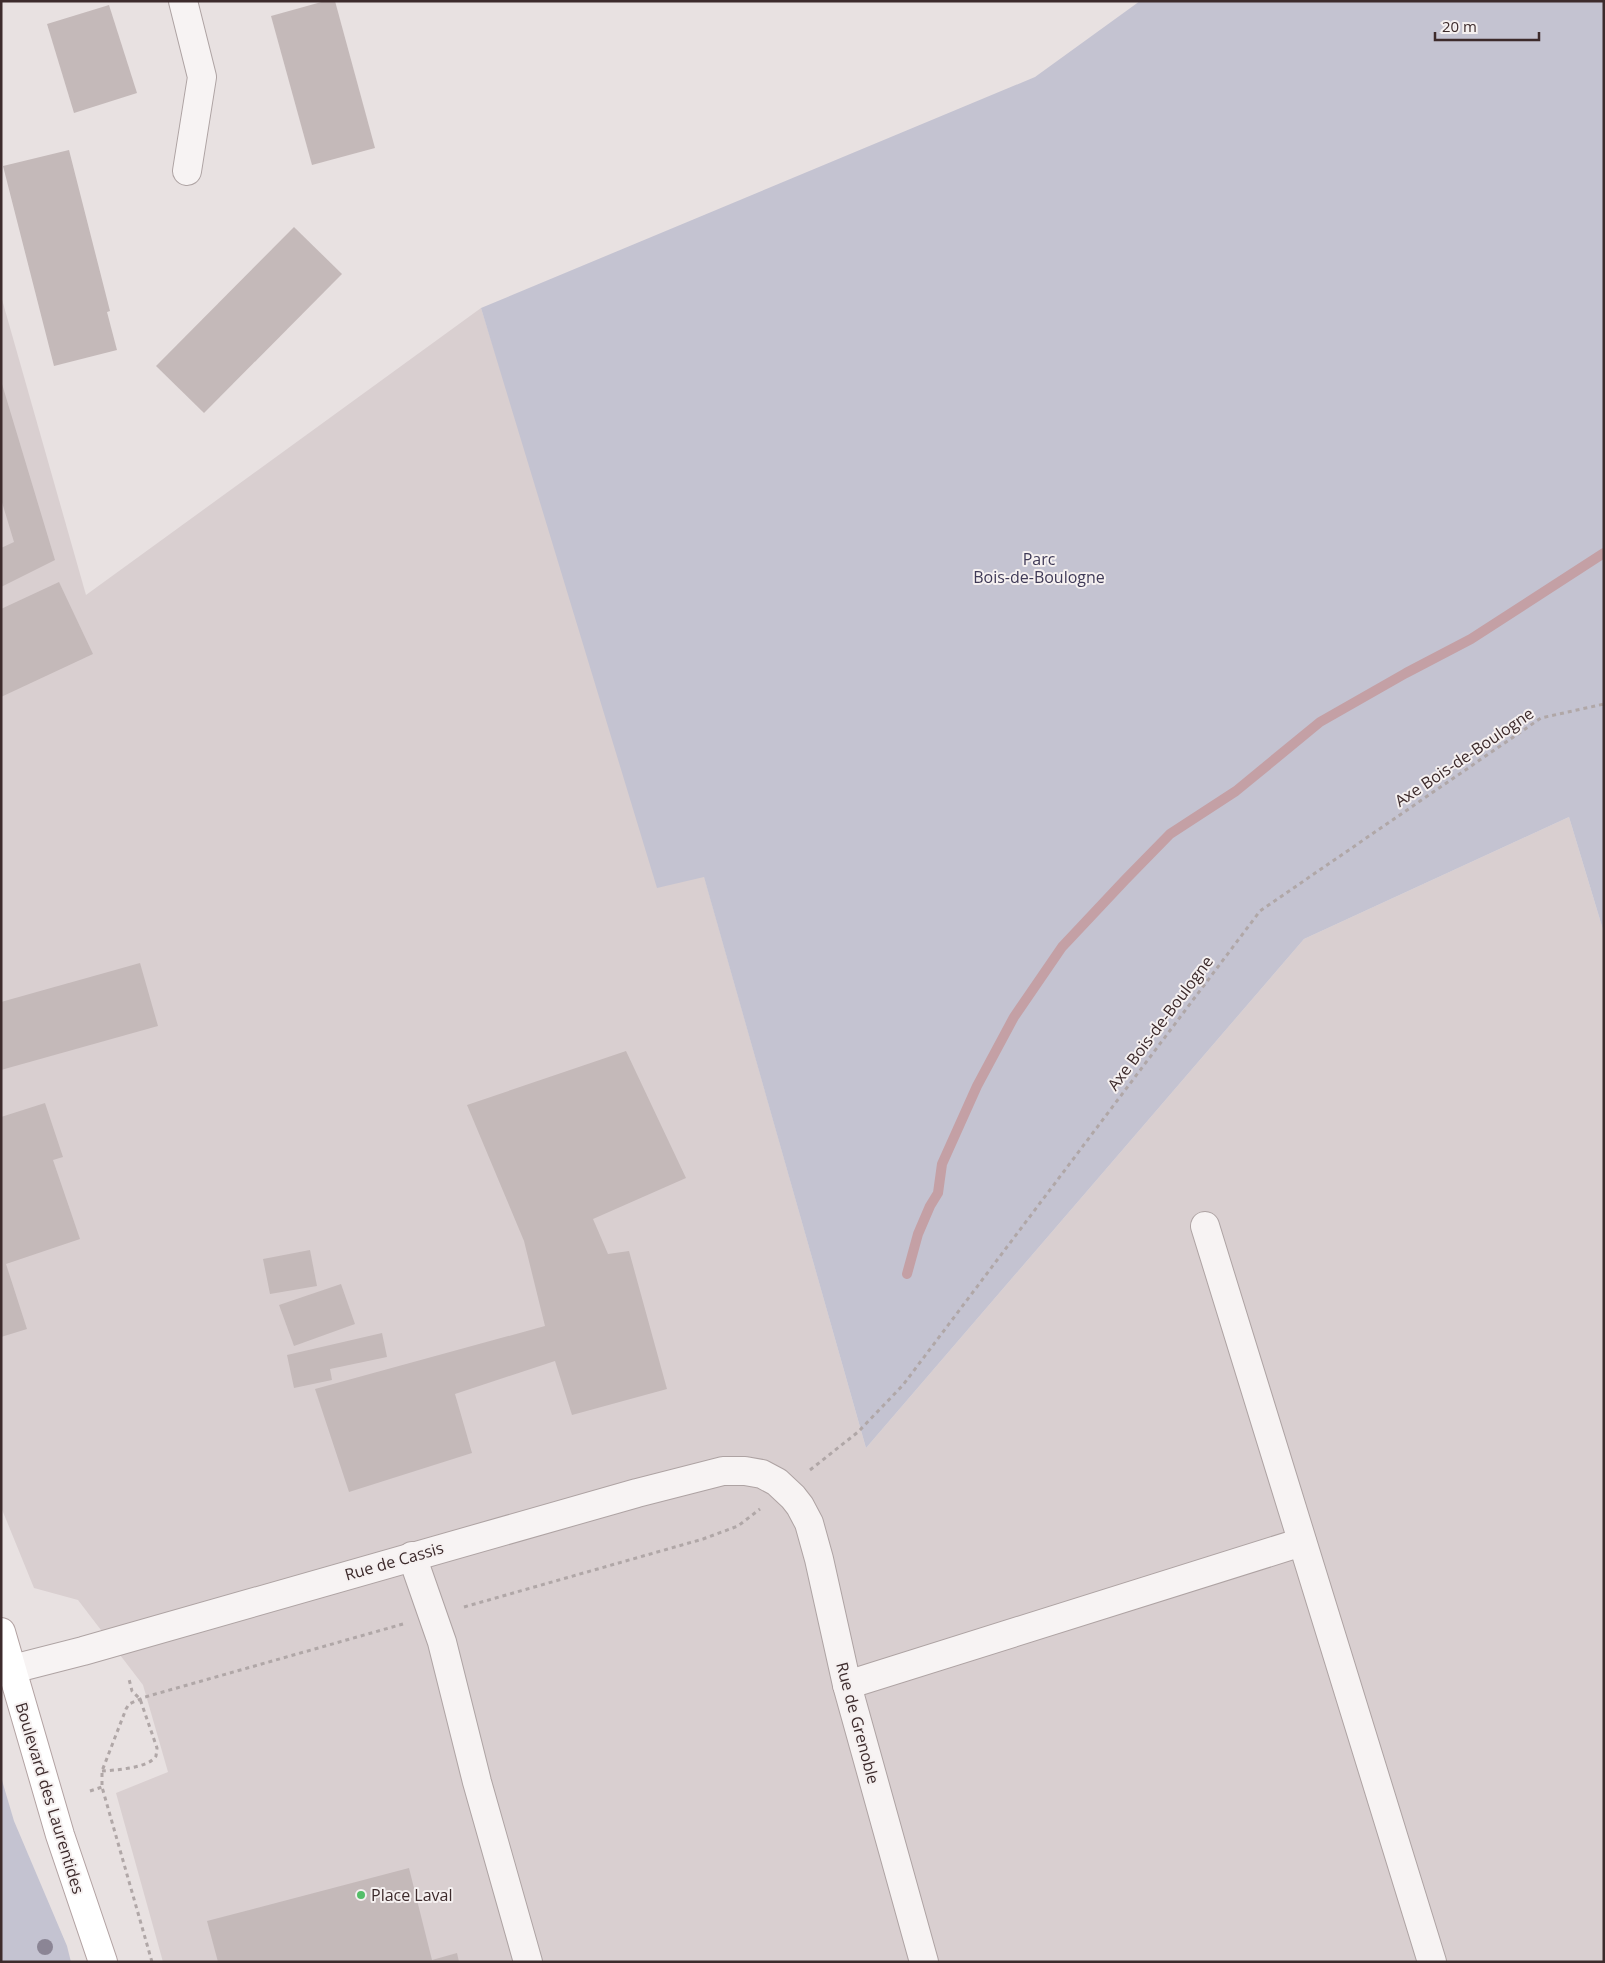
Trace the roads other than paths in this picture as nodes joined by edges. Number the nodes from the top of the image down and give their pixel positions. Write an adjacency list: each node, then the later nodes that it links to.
1 (182, 1): 2 (street)
2 (187, 171)
3 (1205, 1226): 5 (street)
4 (785, 1489): 6 (street, Rue de Cassis); 9 (street, Rue de Grenoble)
5 (1302, 1542): 9 (street); 10 (street)
6 (412, 1556): 8 (street, Rue de Cassis); 12 (street)
7 (1, 1632): 8 (main road, Boulevard des Laurentides)
8 (6, 1671): 11 (main road, Boulevard des Laurentides)
9 (847, 1685): 13 (street, Rue de Grenoble)
10 (1426, 1960)
11 (103, 1962)
12 (528, 1962)
13 (924, 1962)

